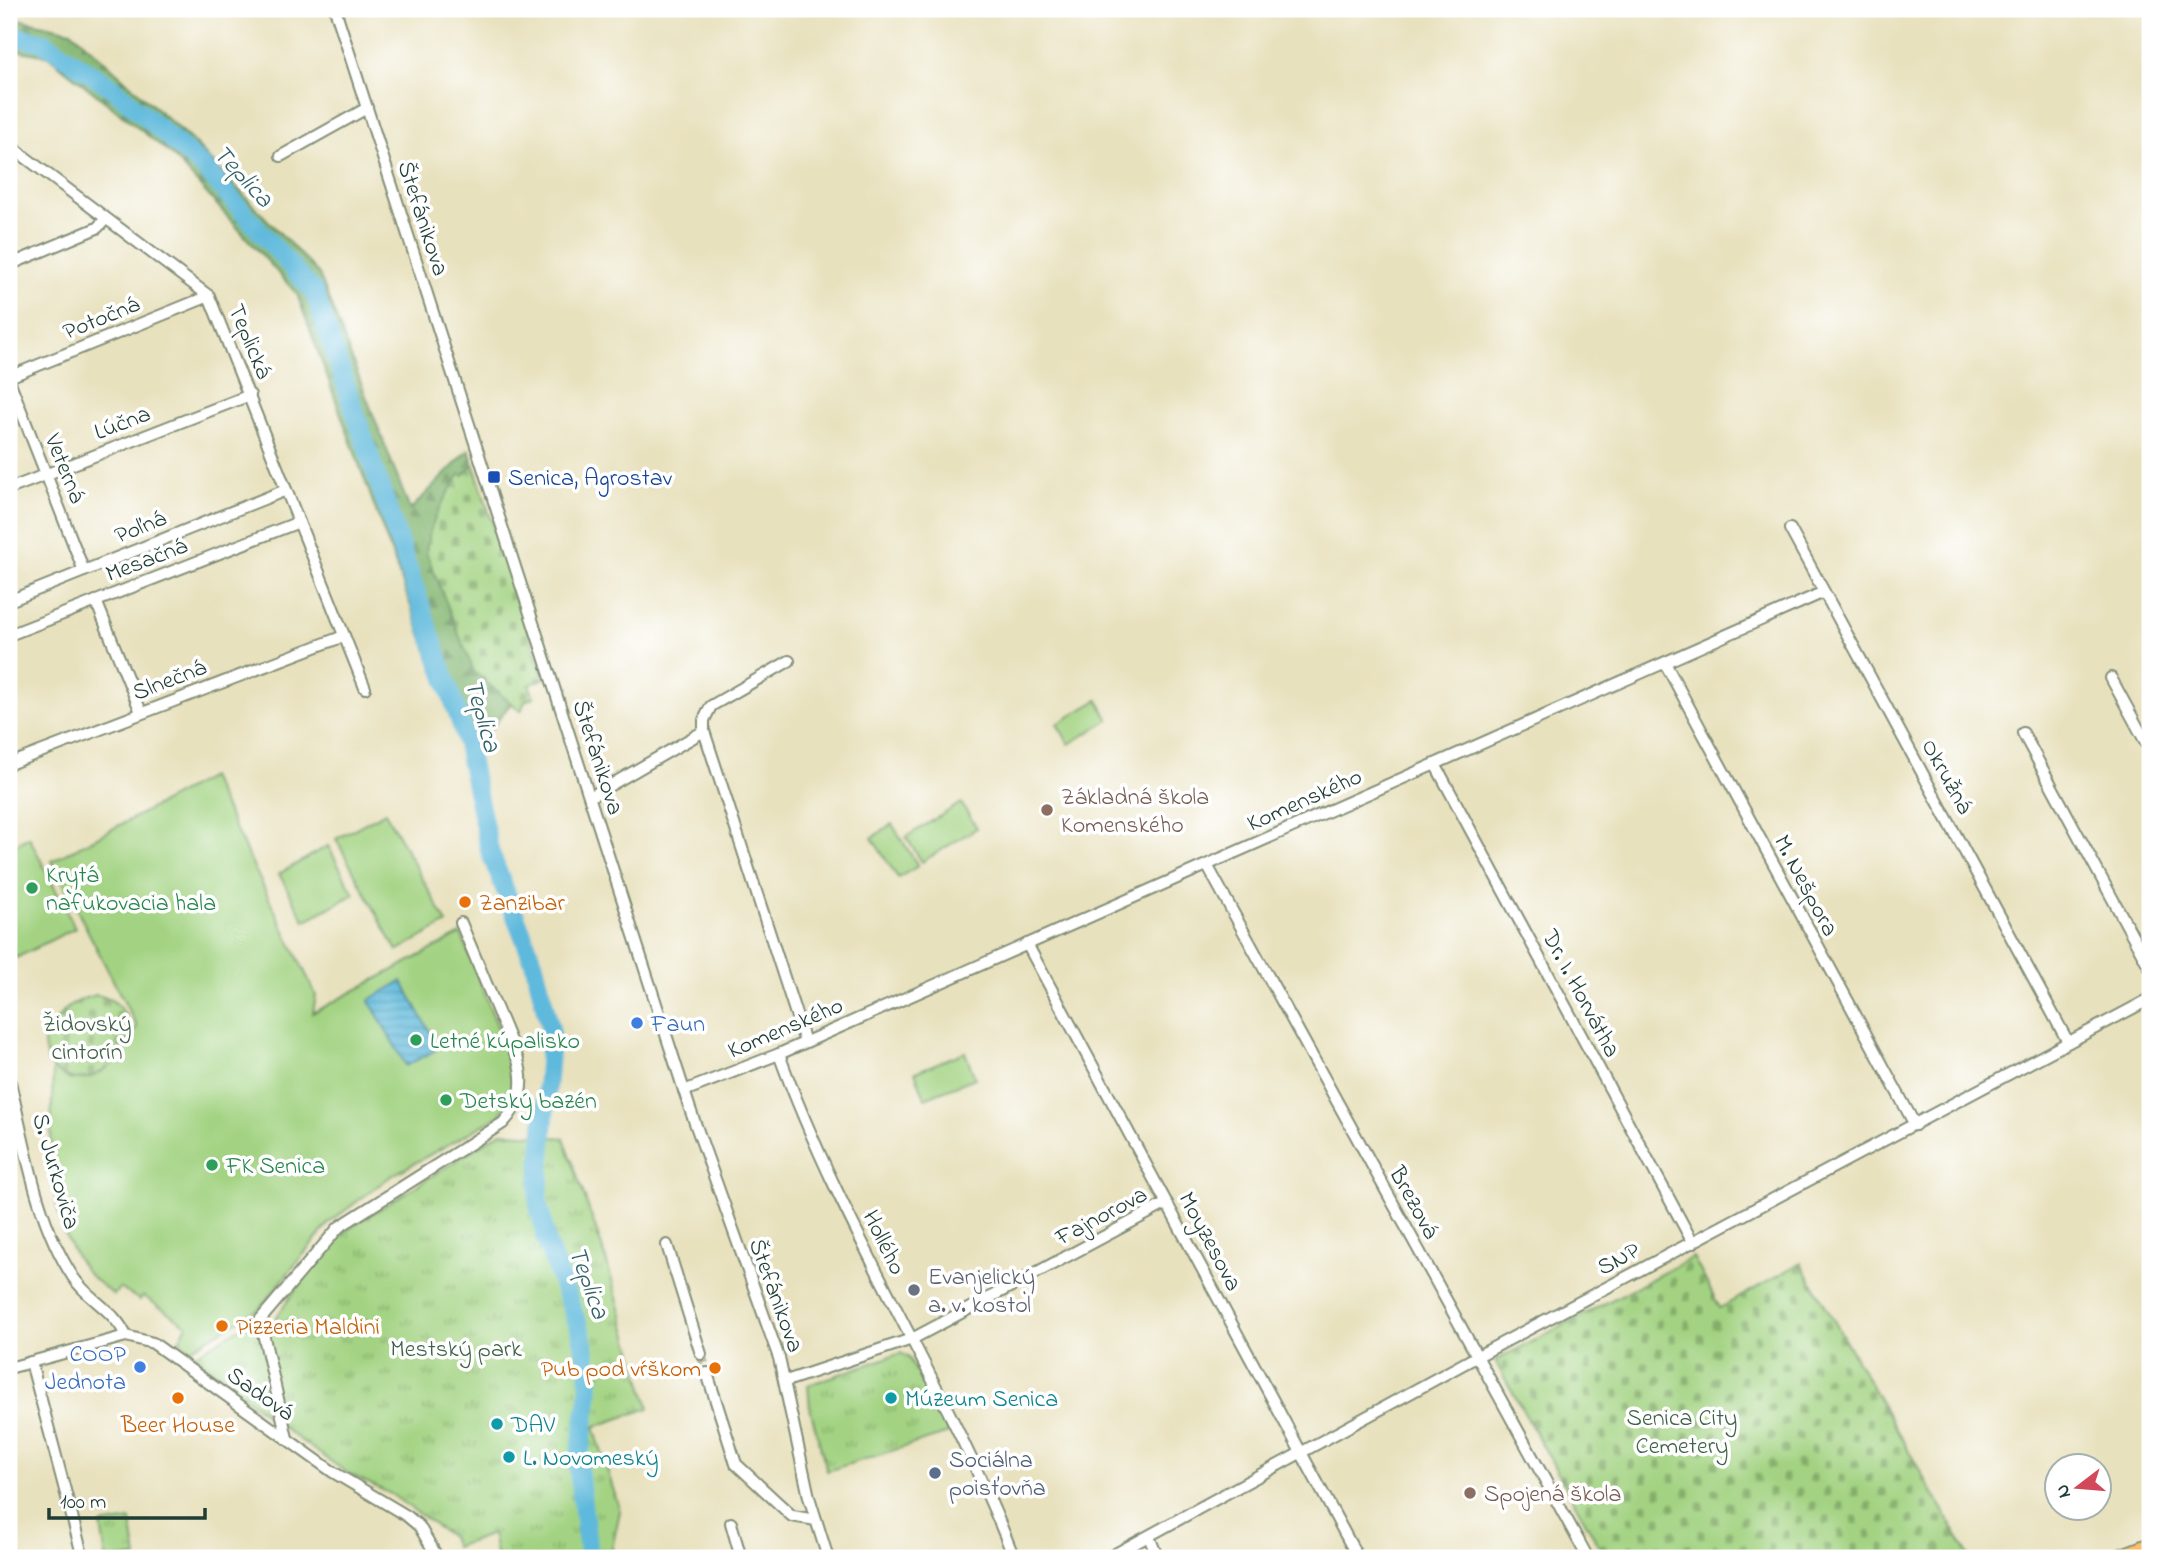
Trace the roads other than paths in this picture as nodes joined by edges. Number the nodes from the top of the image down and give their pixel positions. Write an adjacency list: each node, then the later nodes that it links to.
1 (335, 9): 2 (street, Štefánikova)
2 (367, 108): 4 (street); 31 (street, Štefánikova)
3 (9, 145): 5 (street, Teplická)
4 (281, 156)
5 (106, 219): 6 (street); 7 (street, Teplická)
6 (9, 265)
7 (209, 296): 8 (street, Potočná); 9 (street, Teplická)
8 (9, 379): 10 (street, Veterná)
9 (250, 395): 10 (street, Lúčna); 12 (street, Teplická)
10 (47, 474): 11 (street, Lúčna); 15 (street, Veterná)
11 (9, 489)
12 (286, 490): 13 (street, Teplická); 15 (street, Poľná)
13 (299, 522): 18 (street, Mesačná); 20 (street, Teplická)
14 (1790, 529): 16 (street, Okružná)
15 (85, 571): 17 (street, Poľná)
16 (1824, 592): 22 (street, Komenského); 38 (street, Okružná)
17 (9, 601)
18 (96, 601): 19 (street, Mesačná); 25 (street)
19 (9, 635)
20 (344, 636): 24 (street, Teplická); 25 (street, Slnečná)
21 (789, 661): 26 (street)
22 (1665, 663): 30 (street, Komenského); 42 (street, M. Nešpora)
23 (2111, 678): 28 (street)
24 (365, 688)
25 (141, 712): 29 (street, Slnečná)
26 (704, 731): 31 (street); 37 (street)
27 (2023, 733): 35 (street)
28 (2150, 750)
29 (9, 764)
30 (1435, 764): 32 (street, Komenského); 44 (street, Dr. I. Horvátha)
31 (590, 797): 41 (street, Štefánikova)
32 (1207, 865): 34 (street, Komenského); 49 (street, Brezová)
33 (461, 923): 54 (street)
34 (1027, 944): 37 (street, Komenského); 43 (street, Moyzesova)
35 (2150, 968)
36 (2150, 999): 38 (street, SNP)
37 (805, 1042): 39 (street, Komenského)
38 (2068, 1042): 42 (street, SNP)
39 (779, 1054): 41 (street, Komenského); 47 (street, Hollého)
40 (9, 1078): 46 (street, S. Jurkoviča)
41 (684, 1091): 53 (street, Štefánikova)
42 (1915, 1125): 44 (street, SNP)
43 (1167, 1203): 47 (street, Fajnorova); 55 (street, Moyzesova)
44 (1693, 1243): 49 (street, SNP)
45 (667, 1245): 48 (street)
46 (126, 1336): 50 (street); 54 (street, Sadová)
47 (912, 1339): 53 (street, Fajnorova); 65 (street, Hollého)
48 (701, 1354)
49 (1476, 1357): 55 (street, SNP); 69 (street, Brezová)
50 (31, 1362): 51 (street); 61 (street)
51 (9, 1368)
52 (707, 1373): 56 (street)
53 (786, 1381): 56 (street, Štefánikova)
54 (287, 1438): 62 (street, Sadová)
55 (1302, 1453): 58 (street, SNP); 68 (street, Moyzesova)
56 (816, 1520): 64 (street, Štefánikova)
57 (731, 1524): 63 (street)
58 (1149, 1537): 66 (street, SNP); 67 (street)
59 (2150, 1545): 60 (main road)
60 (2123, 1555)
61 (83, 1558)
62 (438, 1558)
63 (741, 1558)
64 (828, 1558)
65 (1014, 1558)
66 (1108, 1558)
67 (1158, 1558)
68 (1358, 1558)
69 (1588, 1558)

